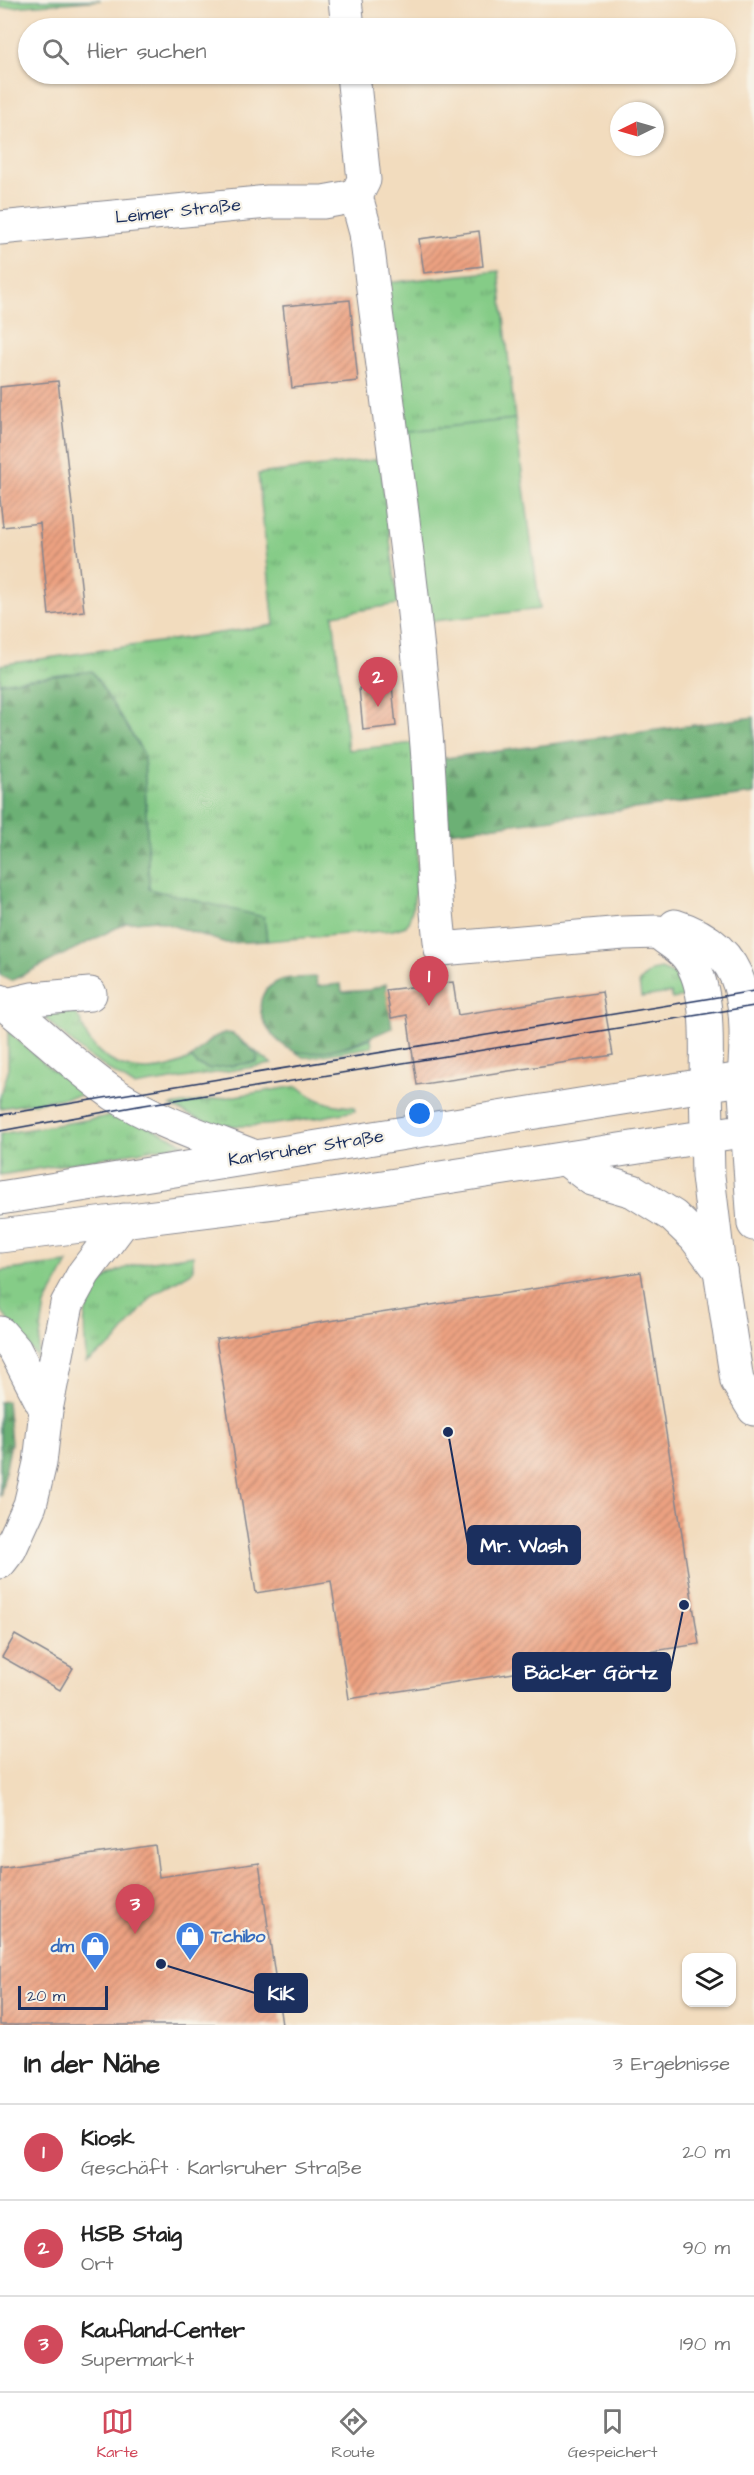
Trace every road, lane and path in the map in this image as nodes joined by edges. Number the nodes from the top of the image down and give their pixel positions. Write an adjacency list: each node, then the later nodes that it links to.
1 (345, 0): 2 (main road)
2 (347, 18)
3 (354, 84): 4 (main road)
4 (356, 196): 5 (main road, Leimer Straße); 6 (main road)
5 (0, 228)
6 (667, 929): 9 (main road); 11 (main road)
7 (77, 994): 8 (main road)
8 (3, 1003): 14 (main road)
9 (749, 1005): 10 (main road)
10 (749, 1078): 11 (main road, Karlsruher Straße); 12 (main road)
11 (706, 1084): 13 (main road); 14 (main road, Karlsruher Straße)
12 (751, 1130): 13 (main road); 18 (main road)
13 (706, 1138): 15 (main road); 20 (main road)
14 (253, 1156): 16 (main road, Karlsruher Straße)
15 (567, 1160): 17 (main road); 20 (main road)
16 (0, 1198)
17 (124, 1220): 19 (main road); 23 (main road)
18 (754, 1224)
19 (0, 1236)
20 (720, 1270): 22 (main road)
21 (8, 1341): 23 (main road)
22 (754, 1409)
23 (46, 1410): 24 (main road)
24 (0, 1562)

